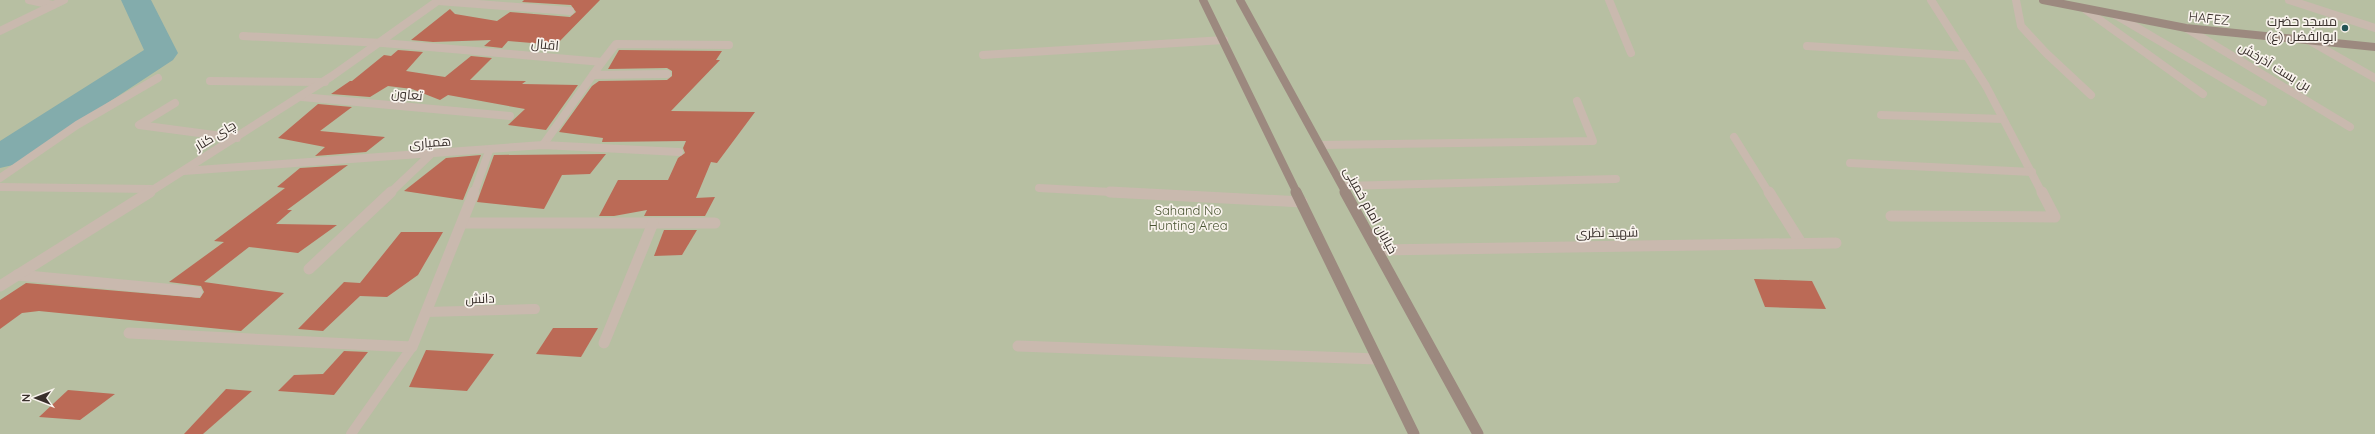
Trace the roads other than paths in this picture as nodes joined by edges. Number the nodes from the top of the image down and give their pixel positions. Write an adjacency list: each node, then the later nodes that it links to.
1 (29, 0): 11 (street)
2 (64, 0): 11 (street)
3 (1203, 0): 19 (main road)
4 (1240, 0): 48 (main road, خیابان امام خمینی)
5 (1609, 0): 25 (street)
6 (1931, 0): 27 (street)
7 (2016, 0): 36 (street)
8 (2043, 0): 12 (main road, HAFEZ)
9 (2289, 0): 16 (street)
10 (438, 1): 13 (street); 21 (street, چای کنار)
11 (53, 5): 17 (street)
12 (2086, 10): 14 (main road, HAFEZ); 35 (street)
13 (570, 11)
14 (2114, 14): 15 (main road, HAFEZ); 39 (street)
15 (2186, 28): 20 (main road, HAFEZ); 44 (street, بن بست آذرخش)
16 (2375, 28)
17 (0, 31)
18 (243, 36): 21 (street, اقبال)
19 (1224, 40): 26 (street); 61 (main road)
20 (2310, 41): 24 (main road, HAFEZ); 32 (street)
21 (383, 43): 28 (street, اقبال); 34 (street, چای کنار)
22 (729, 45): 28 (street)
23 (1807, 46): 27 (street)
24 (2375, 47)
25 (1631, 53)
26 (983, 55)
27 (1966, 56): 43 (street)
28 (602, 62): 30 (street)
29 (667, 74): 30 (street)
30 (593, 75): 47 (street)
31 (158, 78): 55 (street)
32 (2375, 78)
33 (210, 81): 34 (street)
34 (325, 82): 37 (street, چای کنار)
35 (2203, 94)
36 (2091, 95)
37 (302, 97): 42 (street, تعاون); 46 (street, چای کنار)
38 (1577, 101): 48 (street)
39 (2263, 102)
40 (175, 103): 46 (street)
41 (1881, 115): 43 (street)
42 (510, 116)
43 (2003, 119): 54 (street)
44 (2350, 127)
45 (1734, 137): 67 (street)
46 (237, 138): 53 (street, چای کنار)
47 (543, 145): 49 (street, همیاری); 50 (street, همیاری)
48 (1321, 145): 57 (main road, خیابان امام خمینی)
49 (489, 151): 51 (street, همیاری); 63 (street)
50 (680, 152)
51 (430, 155): 53 (street, همیاری); 69 (street)
52 (1850, 162): 54 (street)
53 (182, 171): 60 (street, چای کنار)
54 (2032, 172): 62 (street)
55 (0, 178)
56 (1616, 179): 57 (street)
57 (1343, 186): 68 (main road, خیابان امام خمینی)
58 (0, 187): 60 (street)
59 (1038, 188): 61 (street)
60 (151, 190): 70 (street, چای کنار)
61 (1302, 202): 79 (main road)
62 (1891, 216)
63 (463, 223): 64 (street); 74 (street)
64 (653, 223): 65 (street); 76 (street)
65 (715, 223)
66 (1836, 242): 67 (street, شهید نظری)
67 (1801, 243): 68 (street, شهید نظری)
68 (1379, 250): 82 (main road, خیابان امام خمینی)
69 (309, 269)
70 (17, 275): 71 (street, چای کنار); 72 (street)
71 (0, 286)
72 (197, 292)
73 (535, 309): 74 (lane, دانش)
74 (426, 312): 78 (street)
75 (129, 333): 78 (street)
76 (604, 343)
77 (1018, 346): 79 (street)
78 (412, 347): 80 (lane)
79 (1377, 358): 81 (main road)
80 (351, 434)
81 (1414, 434)
82 (1478, 434)

